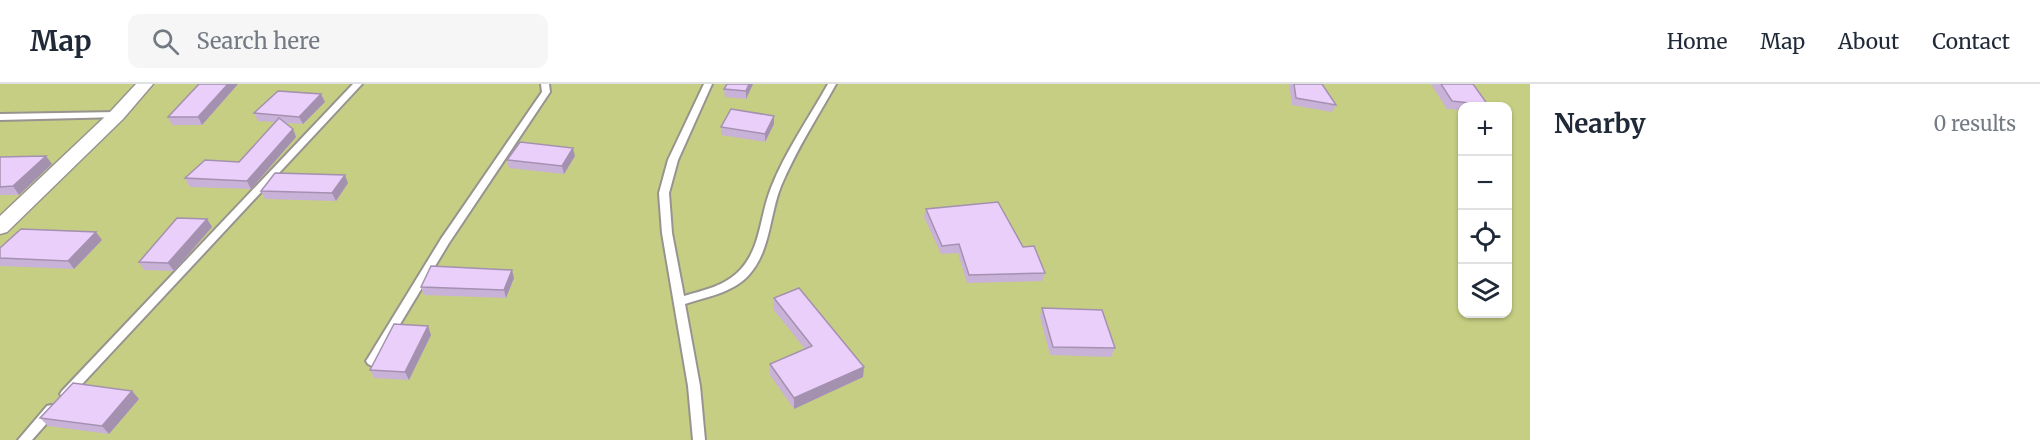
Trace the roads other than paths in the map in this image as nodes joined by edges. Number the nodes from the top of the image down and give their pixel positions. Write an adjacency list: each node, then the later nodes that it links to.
1 (145, 84): 6 (street)
2 (357, 84): 11 (lane)
3 (544, 84): 10 (lane)
4 (708, 84): 9 (lane)
5 (832, 84): 9 (lane)
6 (117, 115): 7 (lane); 8 (street)
7 (0, 117)
8 (0, 227)
9 (681, 301): 12 (lane)
10 (372, 361)
11 (24, 440)
12 (699, 440)

